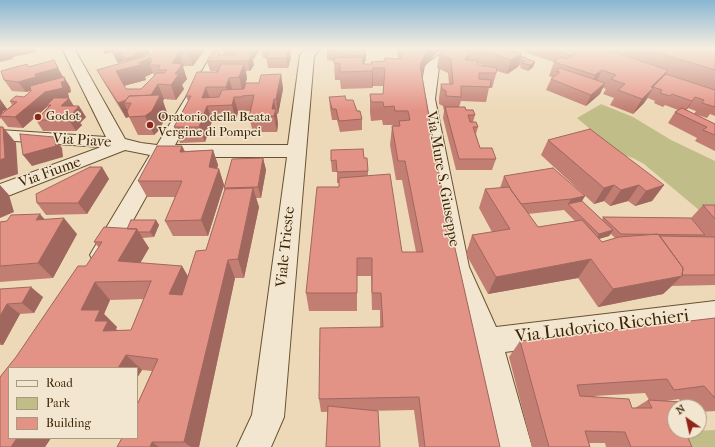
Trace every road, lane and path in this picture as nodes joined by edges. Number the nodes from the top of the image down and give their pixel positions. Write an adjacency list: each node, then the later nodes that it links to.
1 (79, 69): 6 (street)
2 (210, 69): 7 (street)
3 (306, 69): 8 (street, Viale Trieste)
4 (432, 69): 12 (street, Via Mure S. Giuseppe)
5 (0, 135): 6 (street, Via Piave)
6 (120, 144): 7 (street, Via Piave); 9 (street, Via Fiume)
7 (163, 151): 8 (street, Via Piave); 10 (street)
8 (297, 151): 13 (street, Viale Trieste)
9 (0, 192)
10 (93, 271)
11 (715, 313): 12 (street, Via Ludovico Ricchieri)
12 (488, 341): 14 (street, Via Mure S. Giuseppe)
13 (254, 447)
14 (514, 447)

